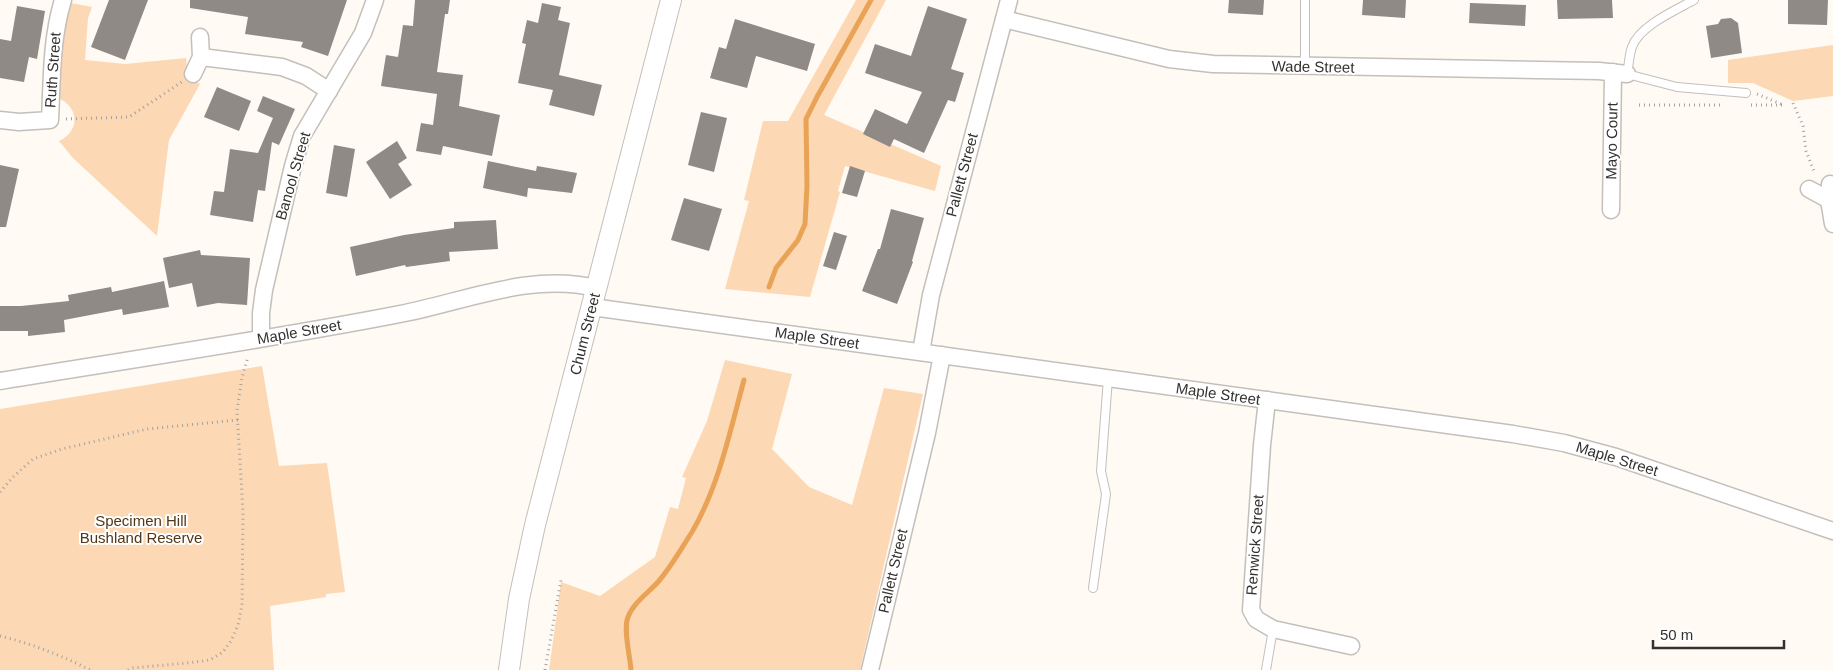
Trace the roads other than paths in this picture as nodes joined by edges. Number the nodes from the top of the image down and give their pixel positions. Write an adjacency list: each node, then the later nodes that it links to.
1 (62, 0): 15 (street, Ruth Street)
2 (375, 0): 13 (street, Banool Street)
3 (671, 0): 19 (street, Chum Street)
4 (1009, 0): 7 (street, Pallett Street)
5 (1305, 0): 10 (lane)
6 (1694, 0): 11 (lane)
7 (1004, 19): 10 (street, Wade Street); 21 (street, Pallett Street)
8 (200, 37): 9 (street)
9 (201, 56): 12 (street); 13 (street)
10 (1305, 67): 11 (street, Wade Street)
11 (1620, 73): 14 (lane, Wade Street); 17 (street, Mayo Court)
12 (193, 74)
13 (329, 91): 20 (street, Banool Street)
14 (1746, 93)
15 (0, 120)
16 (1808, 189): 18 (street)
17 (1610, 210)
18 (1833, 224)
19 (594, 297): 20 (street, Maple Street); 21 (street, Maple Street); 30 (street, Chum Street)
20 (257, 339): 24 (street, Maple Street)
21 (921, 352): 22 (street, Maple Street)
22 (942, 355): 23 (street, Maple Street); 31 (street, Pallett Street)
23 (1108, 378): 25 (street, Maple Street); 27 (lane)
24 (0, 381)
25 (1267, 400): 26 (street, Maple Street); 28 (street, Renwick Street)
26 (1833, 531)
27 (1093, 588)
28 (1273, 629): 29 (street, Renwick Street); 32 (lane)
29 (1351, 646)
30 (509, 670)
31 (870, 670)
32 (1266, 670)

